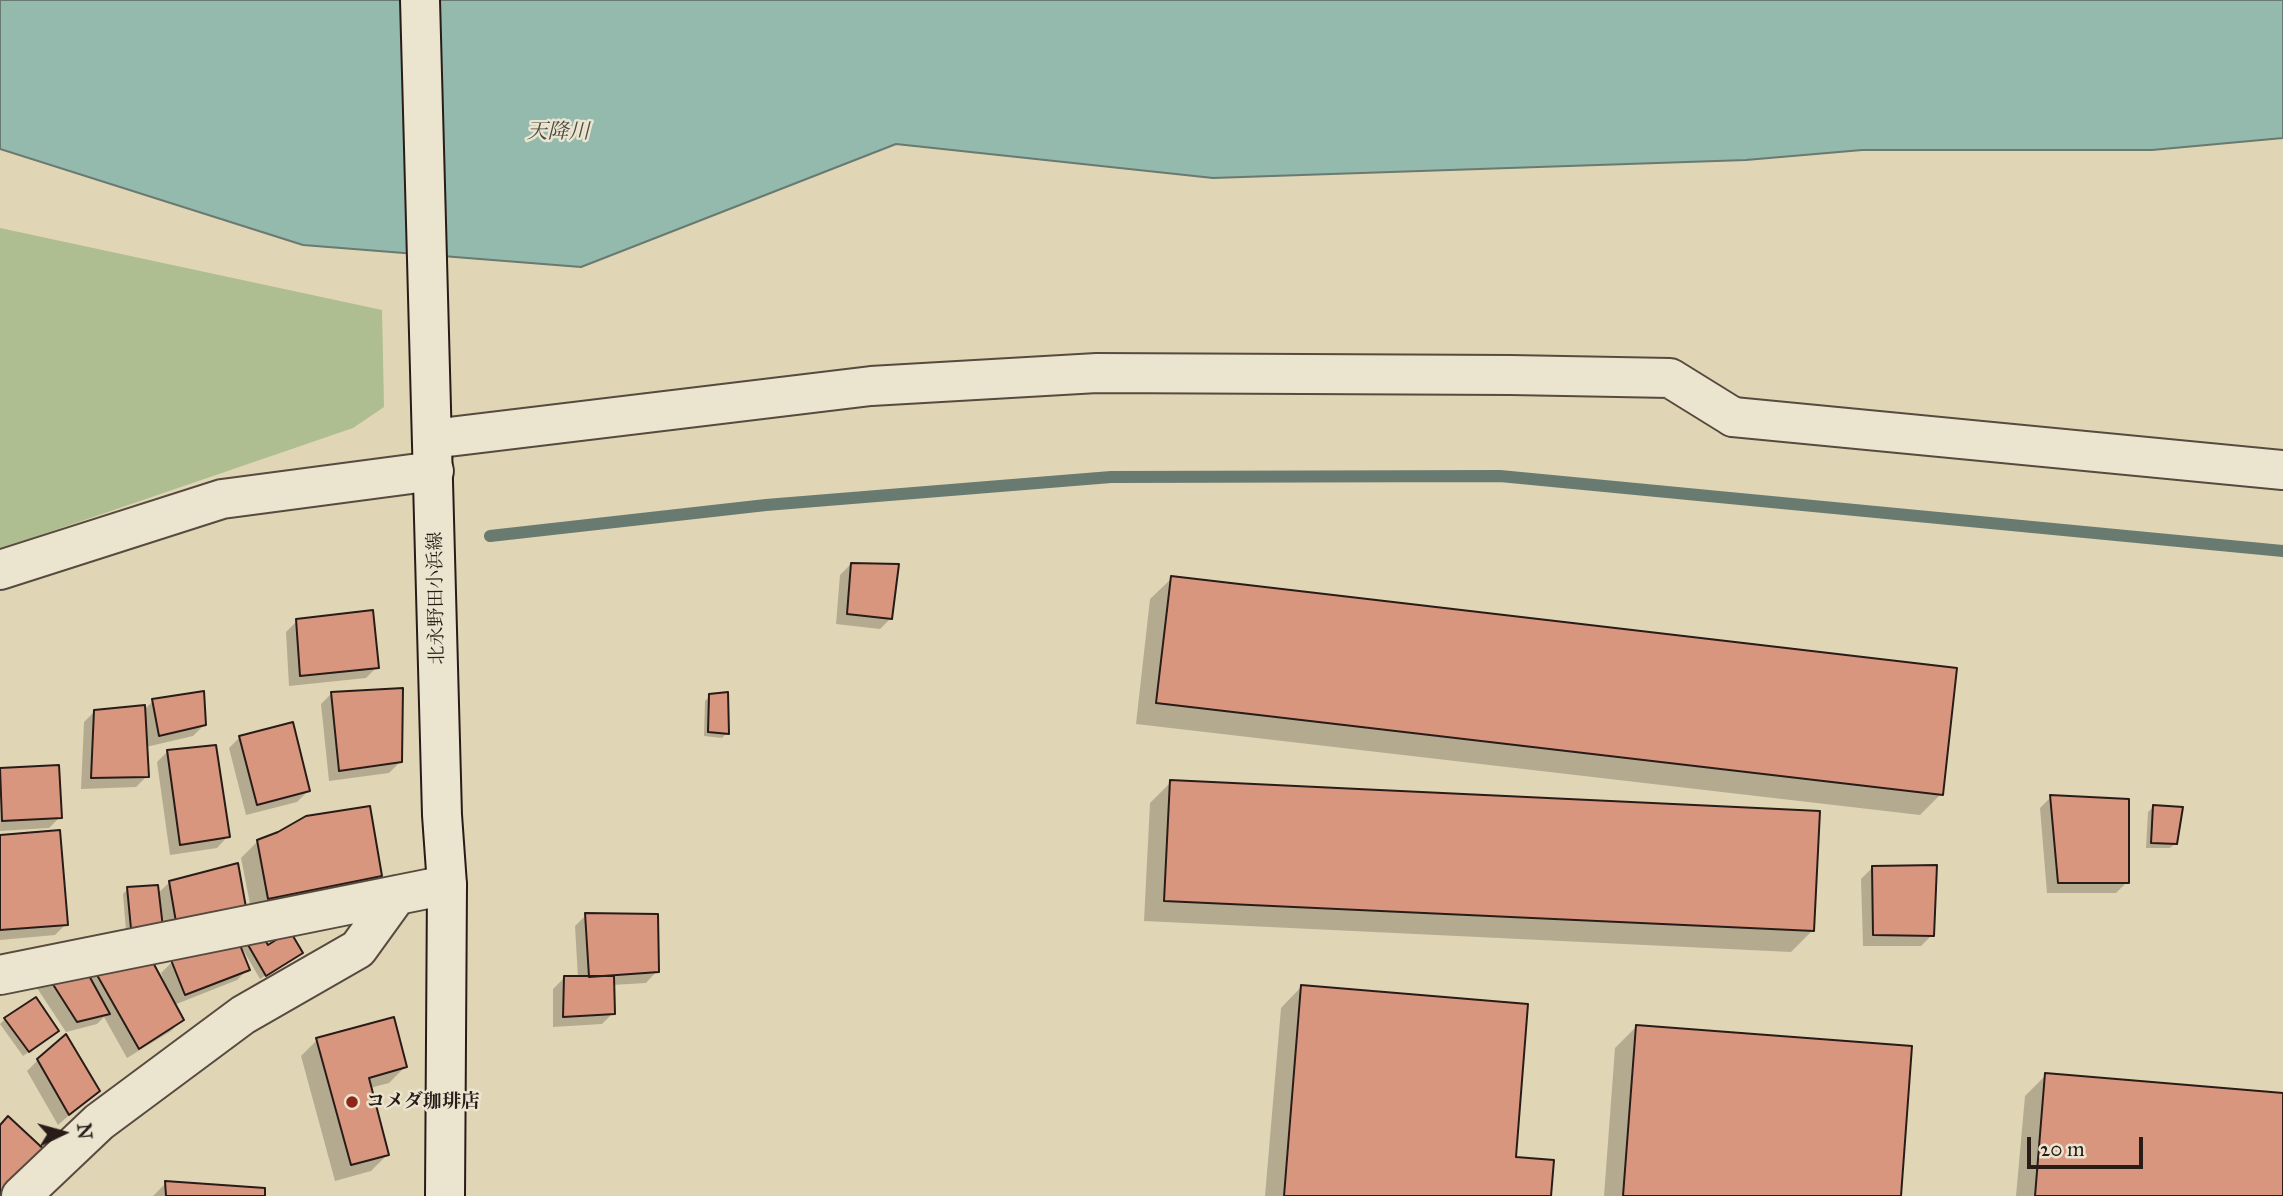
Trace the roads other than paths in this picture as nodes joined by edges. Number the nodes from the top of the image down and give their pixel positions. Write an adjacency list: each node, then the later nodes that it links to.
1 (420, 0): 2 (street, 北永野田小浜線)
2 (433, 455): 3 (street); 4 (street); 5 (street, 北永野田小浜線)
3 (2283, 470)
4 (0, 570)
5 (447, 885): 6 (street); 9 (street, 北永野田小浜線)
6 (397, 895): 7 (street); 8 (street)
7 (0, 975)
8 (20, 1196)
9 (445, 1196)

